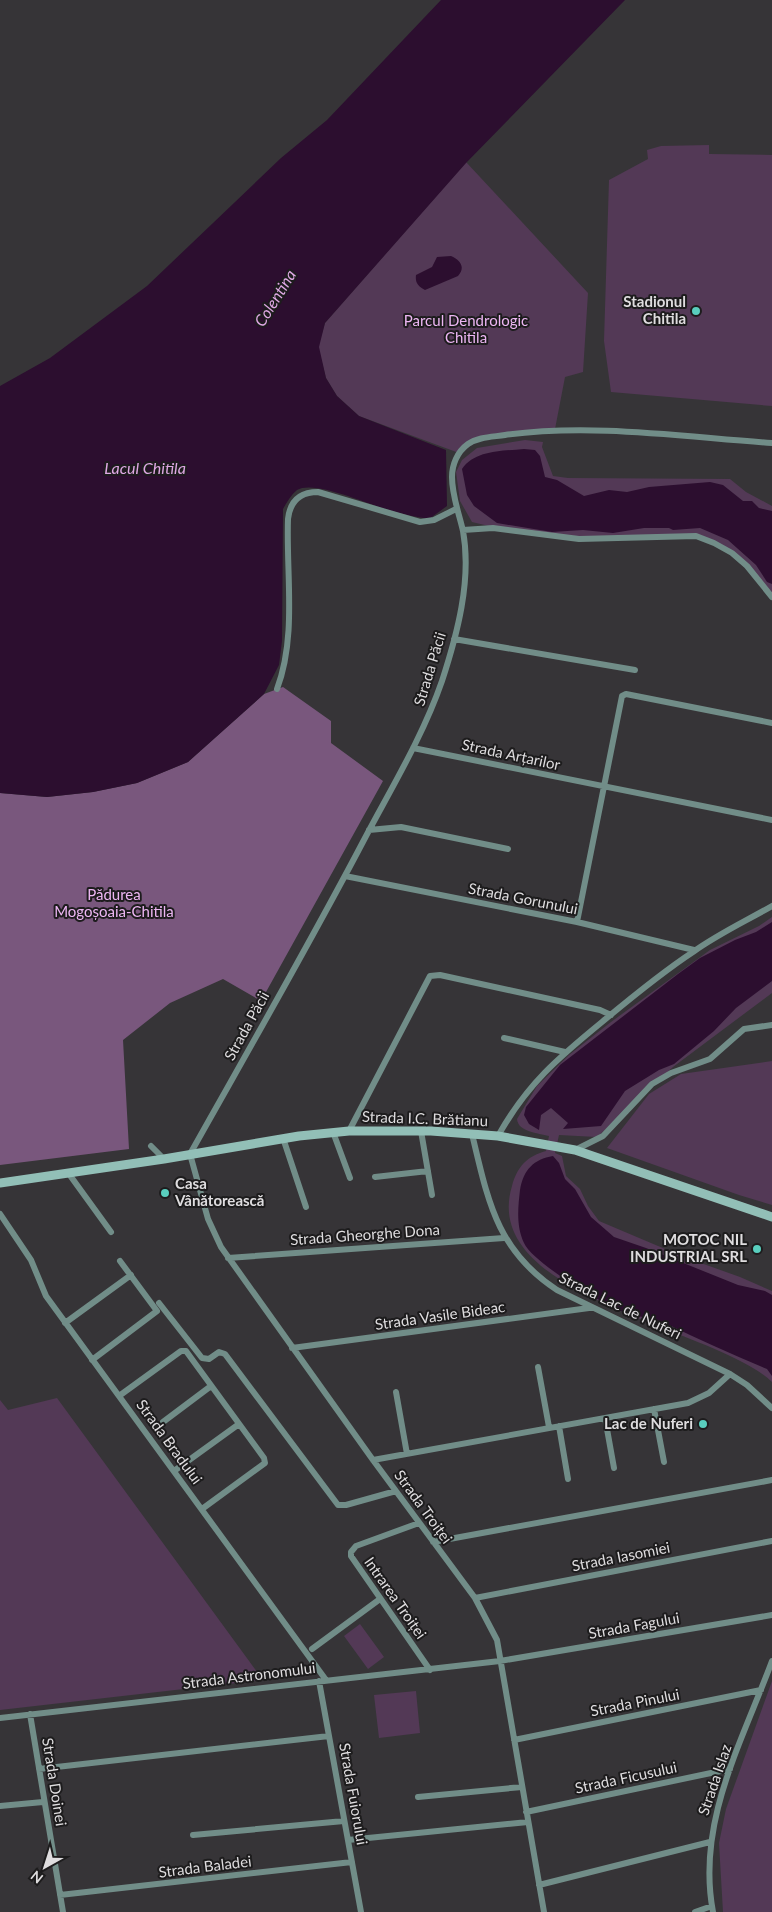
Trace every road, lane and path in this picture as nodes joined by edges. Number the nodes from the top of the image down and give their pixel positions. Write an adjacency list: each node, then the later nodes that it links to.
1 (772, 443): 2 (street, Strada Păcii)
2 (456, 508): 3 (street, Strada Păcii); 7 (street)
3 (462, 530): 4 (street); 5 (street, Strada Păcii)
4 (772, 597)
5 (454, 639): 6 (street); 9 (street, Strada Păcii)
6 (635, 670)
7 (277, 689)
8 (772, 723): 10 (street)
9 (413, 748): 10 (street, Strada Arțarilor); 12 (street, Strada Păcii)
10 (604, 787): 11 (street, Strada Arțarilor); 16 (street)
11 (772, 820)
12 (370, 830): 13 (street); 14 (street, Strada Păcii)
13 (508, 849)
14 (345, 876): 16 (street, Strada Gorunului); 30 (street, Strada Păcii)
15 (772, 906): 17 (street)
16 (577, 922): 17 (street, Strada Gorunului)
17 (694, 950): 18 (street)
18 (611, 1015): 21 (street); 22 (street)
19 (772, 1025): 29 (street)
20 (504, 1038): 21 (street)
21 (565, 1052): 26 (street)
22 (349, 1131): 23 (main road, Strada I.C. Brătianu); 24 (main road, Strada I.C. Brătianu)
23 (421, 1131): 25 (main road, Strada I.C. Brătianu); 32 (street)
24 (333, 1132): 27 (main road, Strada I.C. Brătianu); 35 (street)
25 (472, 1134): 26 (main road, Strada I.C. Brătianu); 42 (street, Strada Lac de Nuferi)
26 (498, 1136): 29 (main road, Strada I.C. Brătianu)
27 (283, 1138): 30 (main road, Strada I.C. Brătianu); 38 (street)
28 (152, 1146): 31 (street)
29 (575, 1150): 40 (main road, Strada I.C. Brătianu)
30 (190, 1154): 31 (main road, Strada I.C. Brătianu); 43 (street, Strada Troiței)
31 (164, 1159): 33 (main road, Strada I.C. Brătianu)
32 (428, 1171): 34 (street); 37 (street)
33 (68, 1174): 36 (main road, Strada I.C. Brătianu); 41 (street)
34 (375, 1177)
35 (350, 1178)
36 (0, 1183)
37 (432, 1195)
38 (306, 1207)
39 (0, 1214): 48 (street, Strada Bradului)
40 (772, 1217)
41 (110, 1232)
42 (504, 1238): 43 (street, Strada Gheorghe Dona); 47 (street, Strada Lac de Nuferi)
43 (228, 1258): 49 (street, Strada Troiței)
44 (120, 1261): 45 (street)
45 (131, 1275): 48 (street); 50 (street)
46 (159, 1303): 70 (street)
47 (591, 1308): 49 (street, Strada Vasile Bideac); 52 (street, Strada Lac de Nuferi)
48 (65, 1323): 50 (street, Strada Bradului)
49 (292, 1348): 64 (street, Strada Troiței)
50 (92, 1360): 55 (street, Strada Bradului)
51 (538, 1367): 62 (street)
52 (730, 1374): 56 (street, Strada Lac de Nuferi); 57 (street)
53 (211, 1386): 55 (street); 59 (street); 60 (street)
54 (396, 1392): 63 (street)
55 (119, 1396): 67 (street, Strada Bradului)
56 (772, 1408)
57 (654, 1409): 58 (street); 65 (street)
58 (605, 1418): 61 (street); 66 (street)
59 (164, 1422)
60 (239, 1424): 67 (street); 71 (street)
61 (559, 1426): 62 (street); 68 (street)
62 (549, 1427): 63 (street)
63 (407, 1454): 64 (street)
64 (373, 1460): 70 (street, Strada Troiței)
65 (664, 1462)
66 (614, 1468)
67 (174, 1471): 71 (street, Strada Bradului)
68 (568, 1479)
69 (772, 1480): 74 (street)
70 (396, 1491): 72 (street, Strada Troiței)
71 (202, 1508): 82 (street, Strada Bradului)
72 (419, 1523): 74 (street, Strada Troiței); 76 (street, Intrarea Troiței)
73 (772, 1540): 75 (street, Strada Iasomiei)
74 (433, 1542): 75 (street, Strada Troiței)
75 (475, 1598): 79 (street, Strada Troiței)
76 (380, 1599): 78 (street); 81 (street, Intrarea Troiței)
77 (772, 1615): 79 (street, Strada Fagului)
78 (312, 1649)
79 (500, 1661): 81 (street, Strada Astronomului); 87 (street, Strada Troiței)
80 (772, 1661): 83 (street, Strada Islaz)
81 (430, 1670): 82 (street, Strada Astronomului)
82 (323, 1680): 84 (street, Strada Astronomului); 86 (street, Strada Fuiorului)
83 (761, 1690): 87 (street, Strada Pinului); 89 (street, Strada Islaz)
84 (30, 1714): 85 (street, Strada Astronomului); 88 (street, Strada Doinei)
85 (0, 1718)
86 (329, 1736): 88 (street); 95 (street, Strada Fuiorului)
87 (514, 1740): 90 (street, Strada Troiței)
88 (39, 1769): 92 (street, Strada Doinei)
89 (730, 1769): 94 (street, Strada Ficusului); 99 (street, Strada Islaz)
90 (522, 1787): 91 (street); 94 (street, Strada Troiței)
91 (418, 1797)
92 (44, 1802): 93 (street); 102 (street, Strada Doinei)
93 (0, 1806)
94 (526, 1812): 96 (street, Strada Troiței)
95 (344, 1821): 97 (street); 98 (street, Strada Fuiorului)
96 (528, 1822): 98 (street); 101 (street, Strada Troiței)
97 (193, 1835)
98 (348, 1840): 100 (street, Strada Fuiorului)
99 (710, 1842): 101 (street); 103 (street, Strada Islaz)
100 (352, 1862): 102 (street, Strada Baladei); 105 (street, Strada Fuiorului)
101 (539, 1885): 106 (street, Strada Troiței)
102 (60, 1895): 104 (street, Strada Doinei)
103 (712, 1909): 107 (street)
104 (63, 1912)
105 (361, 1912)
106 (544, 1912)
107 (695, 1912)

